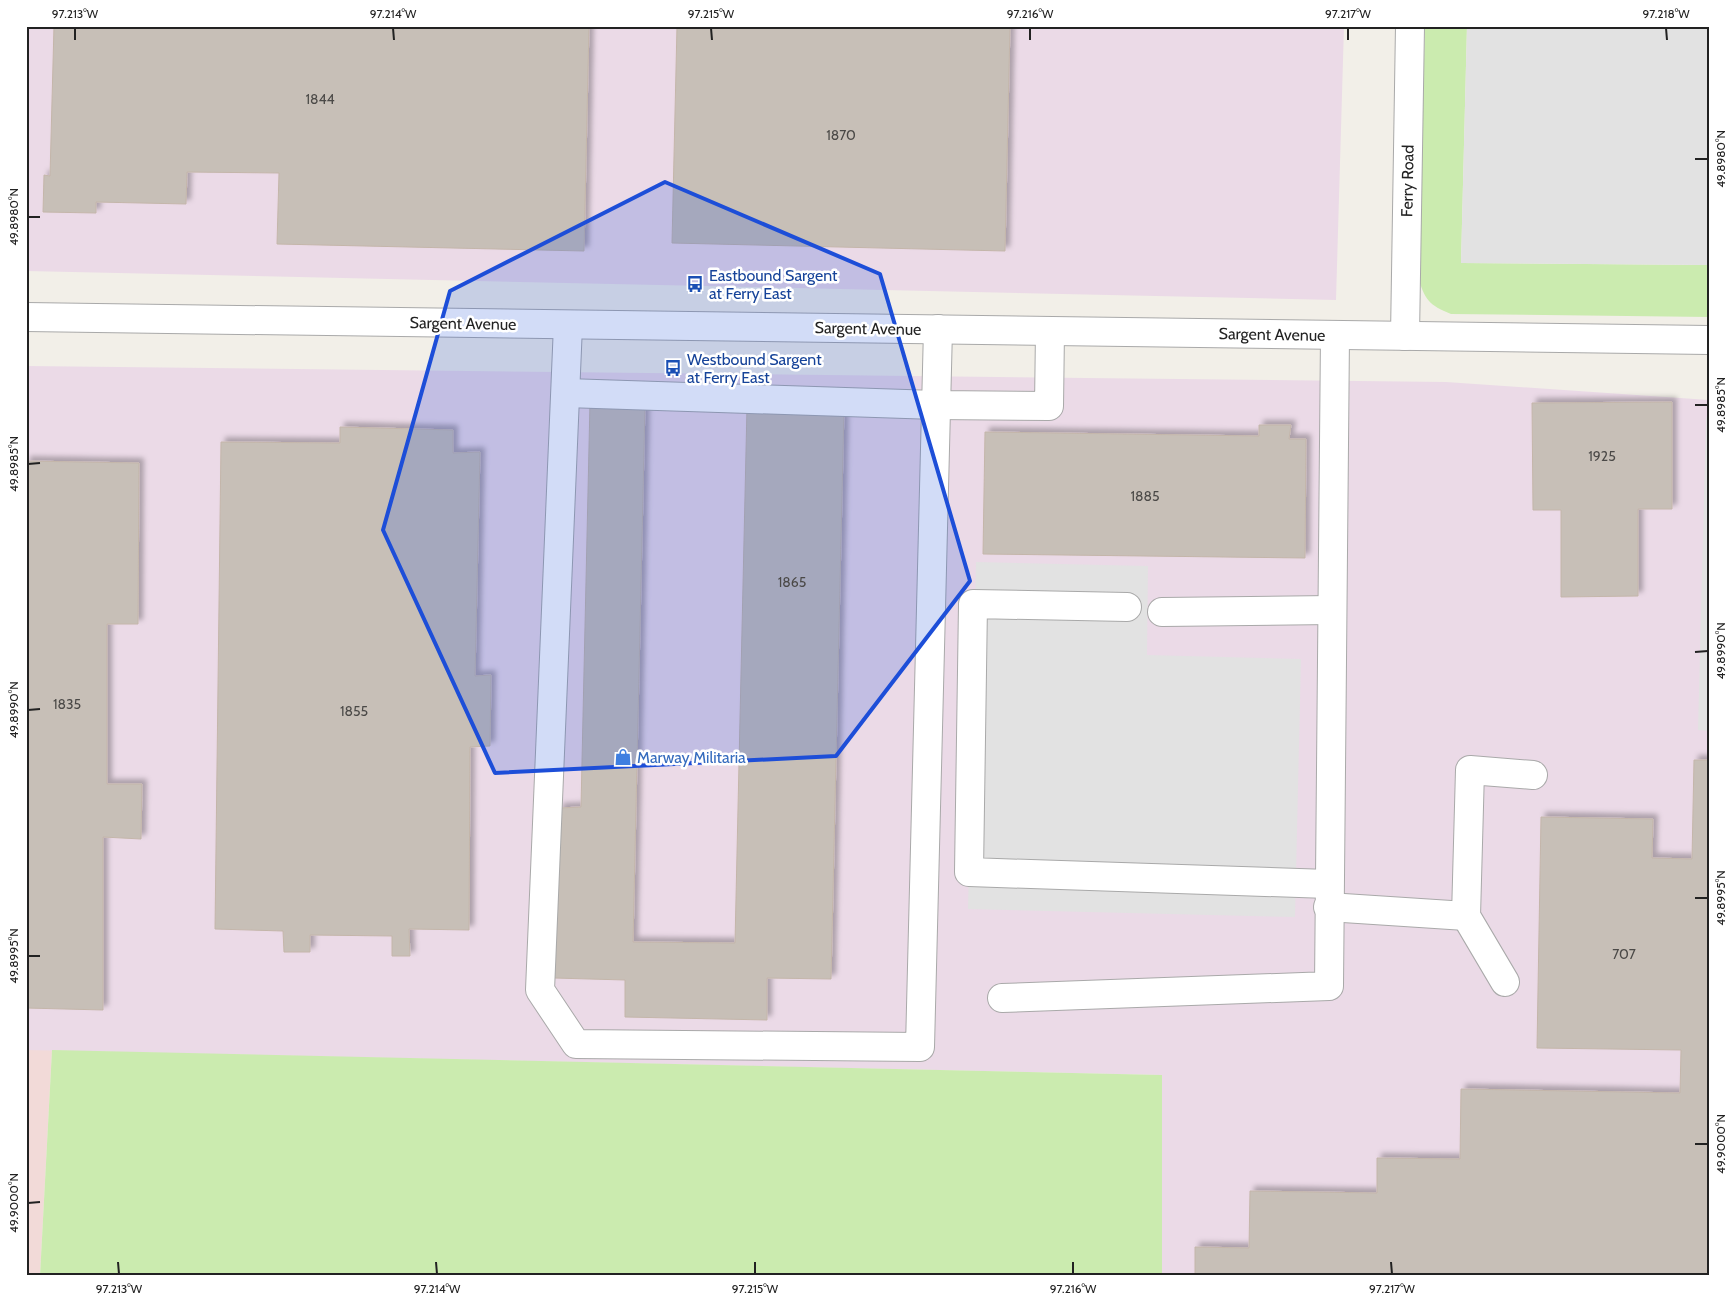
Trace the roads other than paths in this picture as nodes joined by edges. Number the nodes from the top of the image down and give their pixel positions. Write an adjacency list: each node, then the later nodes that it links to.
1 (1410, 26): 7 (street, Ferry Road)
2 (26, 317): 3 (street, Sargent Avenue)
3 (568, 326): 4 (street, Sargent Avenue); 9 (street)
4 (938, 329): 5 (street, Sargent Avenue); 10 (street)
5 (1050, 331): 6 (street, Sargent Avenue); 10 (street)
6 (1335, 335): 7 (street, Sargent Avenue); 12 (street)
7 (1405, 336): 8 (street, Sargent Avenue)
8 (1709, 340)
9 (566, 392): 10 (street); 10 (street)
10 (936, 405)
11 (1127, 608): 15 (street)
12 (1332, 610): 13 (street); 15 (street)
13 (1162, 612)
14 (1532, 775): 16 (street)
15 (1328, 896): 16 (street); 18 (street)
16 (1466, 916): 17 (street)
17 (1505, 982)
18 (1002, 998)

